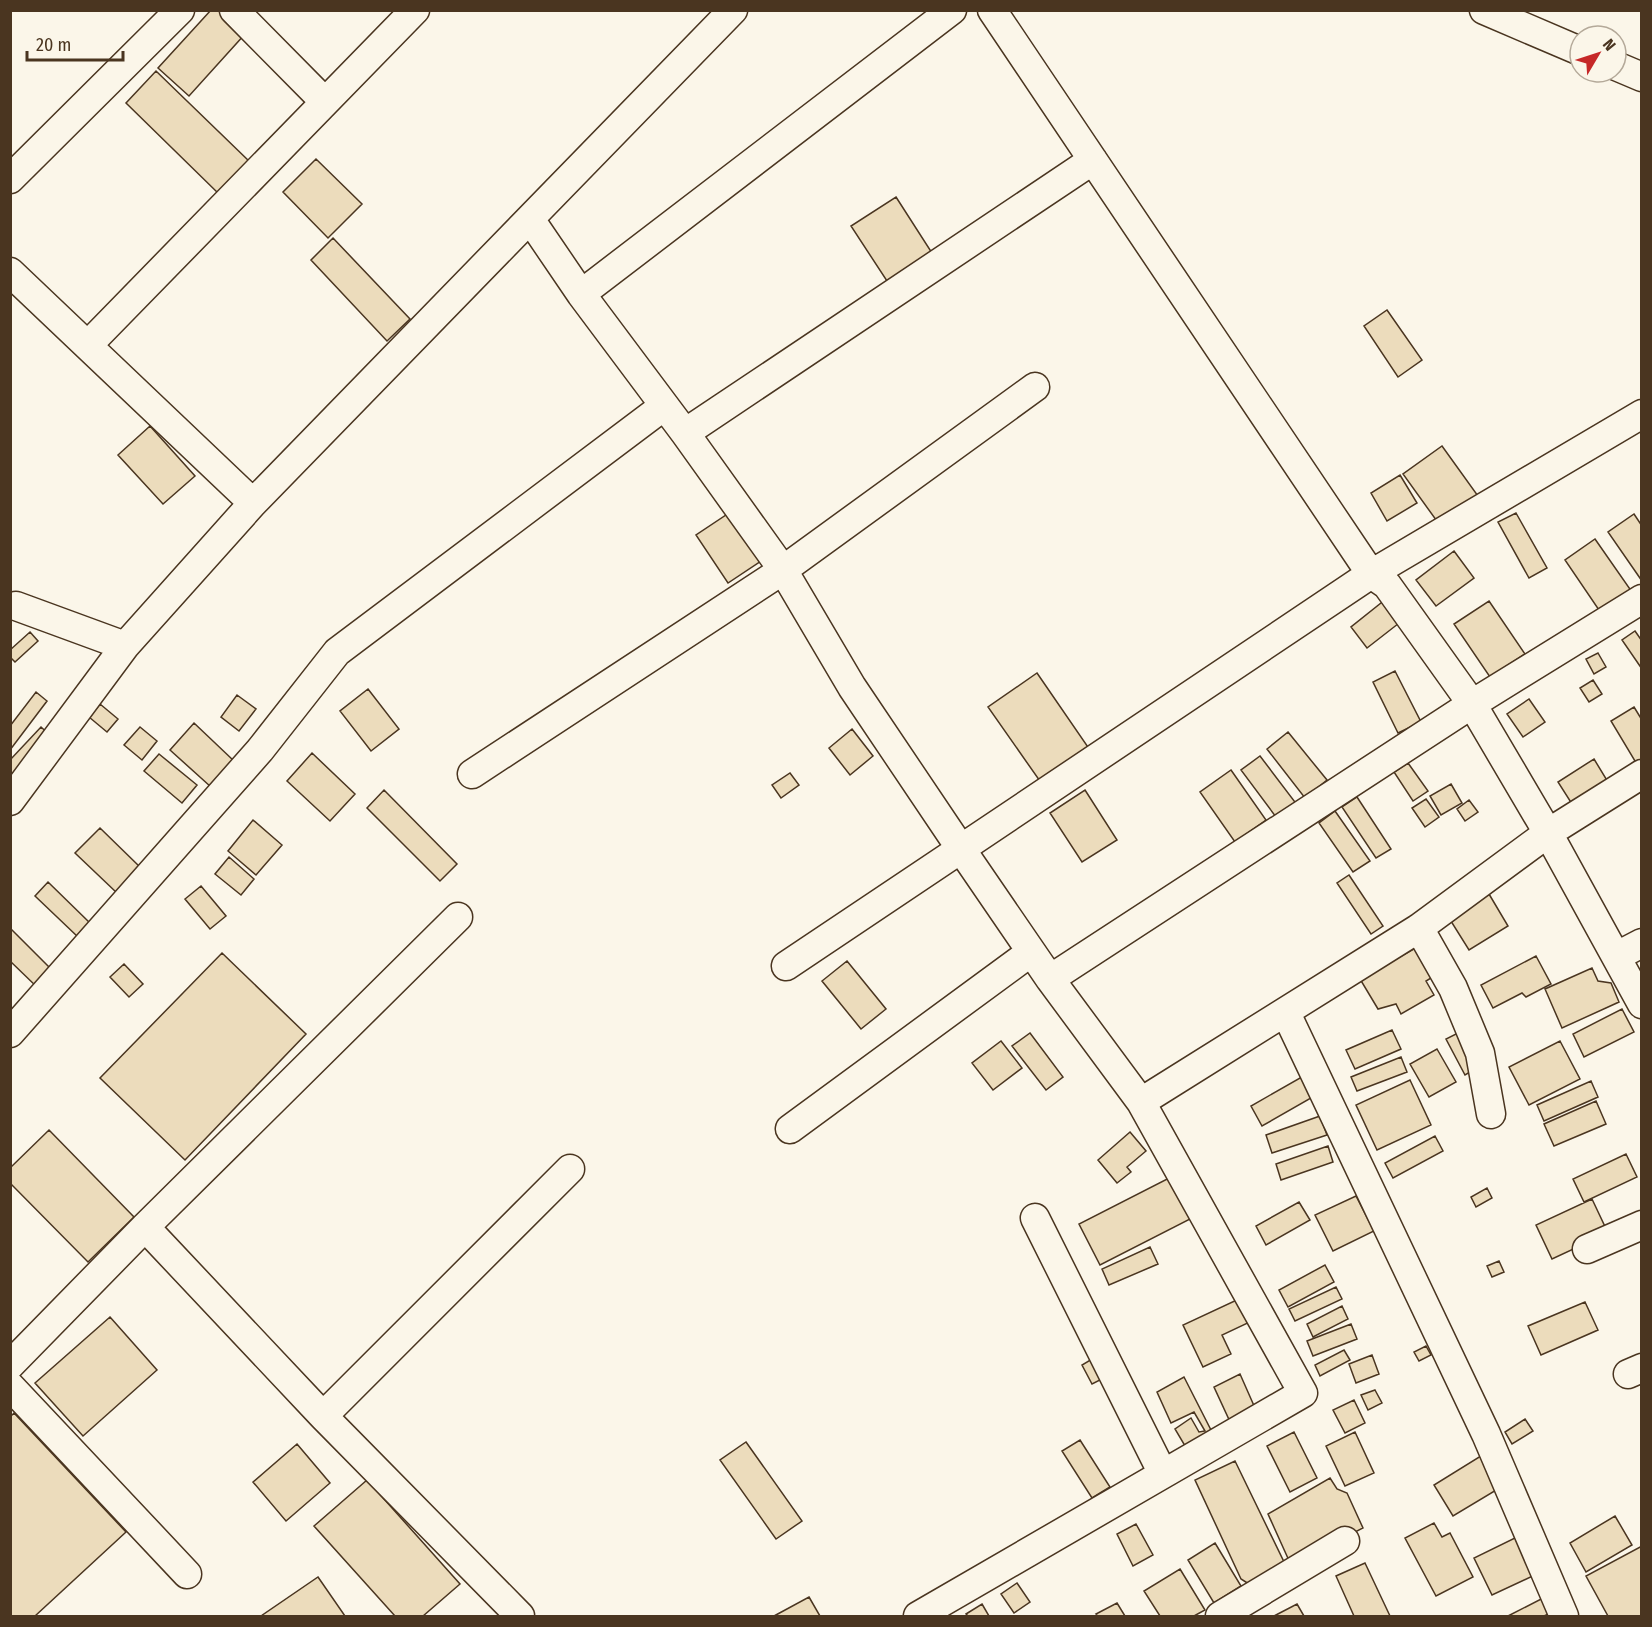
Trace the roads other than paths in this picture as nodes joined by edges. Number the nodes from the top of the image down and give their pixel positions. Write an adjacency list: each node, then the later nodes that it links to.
1 (180, 10): 11 (street)
2 (234, 10): 9 (street)
3 (415, 10): 9 (street)
4 (733, 10): 12 (street)
5 (952, 10): 14 (street)
6 (992, 10): 10 (street)
7 (1484, 10): 8 (street)
8 (1568, 46)
9 (325, 102): 15 (street)
10 (1093, 160): 19 (street); 22 (street)
11 (10, 179)
12 (530, 219): 14 (street); 20 (street)
13 (10, 272): 15 (street)
14 (581, 294): 17 (street)
15 (88, 345): 20 (street)
16 (1035, 387): 21 (street)
17 (664, 406): 19 (street); 41 (street)
18 (1641, 414): 22 (street)
19 (685, 433): 21 (street)
20 (253, 503): 25 (street)
21 (783, 570): 27 (street); 31 (street)
22 (1371, 574): 26 (street); 31 (street)
23 (1641, 600): 26 (street)
24 (12, 608): 25 (street)
25 (125, 646): 29 (street)
26 (1472, 704): 30 (street); 38 (street)
27 (472, 774)
28 (1641, 774): 30 (street)
29 (10, 801)
30 (1548, 833): 33 (street); 36 (street)
31 (961, 849): 35 (street); 37 (street)
32 (458, 917): 48 (street)
33 (1419, 928): 40 (street); 43 (street)
34 (1641, 943): 36 (street)
35 (1031, 952): 38 (street); 44 (street)
36 (1617, 956): 39 (street)
37 (786, 966)
38 (1050, 979): 42 (street)
39 (1641, 1004)
40 (1286, 1013): 42 (street); 59 (street)
41 (10, 1033)
42 (1141, 1102): 53 (street)
43 (1491, 1114)
44 (790, 1128)
45 (570, 1168): 52 (street)
46 (1035, 1218): 53 (street)
47 (1641, 1225): 49 (street)
48 (145, 1227): 50 (street); 52 (street)
49 (1587, 1249)
50 (10, 1365)
51 (10, 1386): 55 (street)
52 (323, 1416): 56 (street)
53 (1162, 1472): 57 (street)
54 (1345, 1541): 58 (street)
55 (187, 1574)
56 (520, 1617)
57 (918, 1617)
58 (1220, 1617)
59 (1564, 1617)

